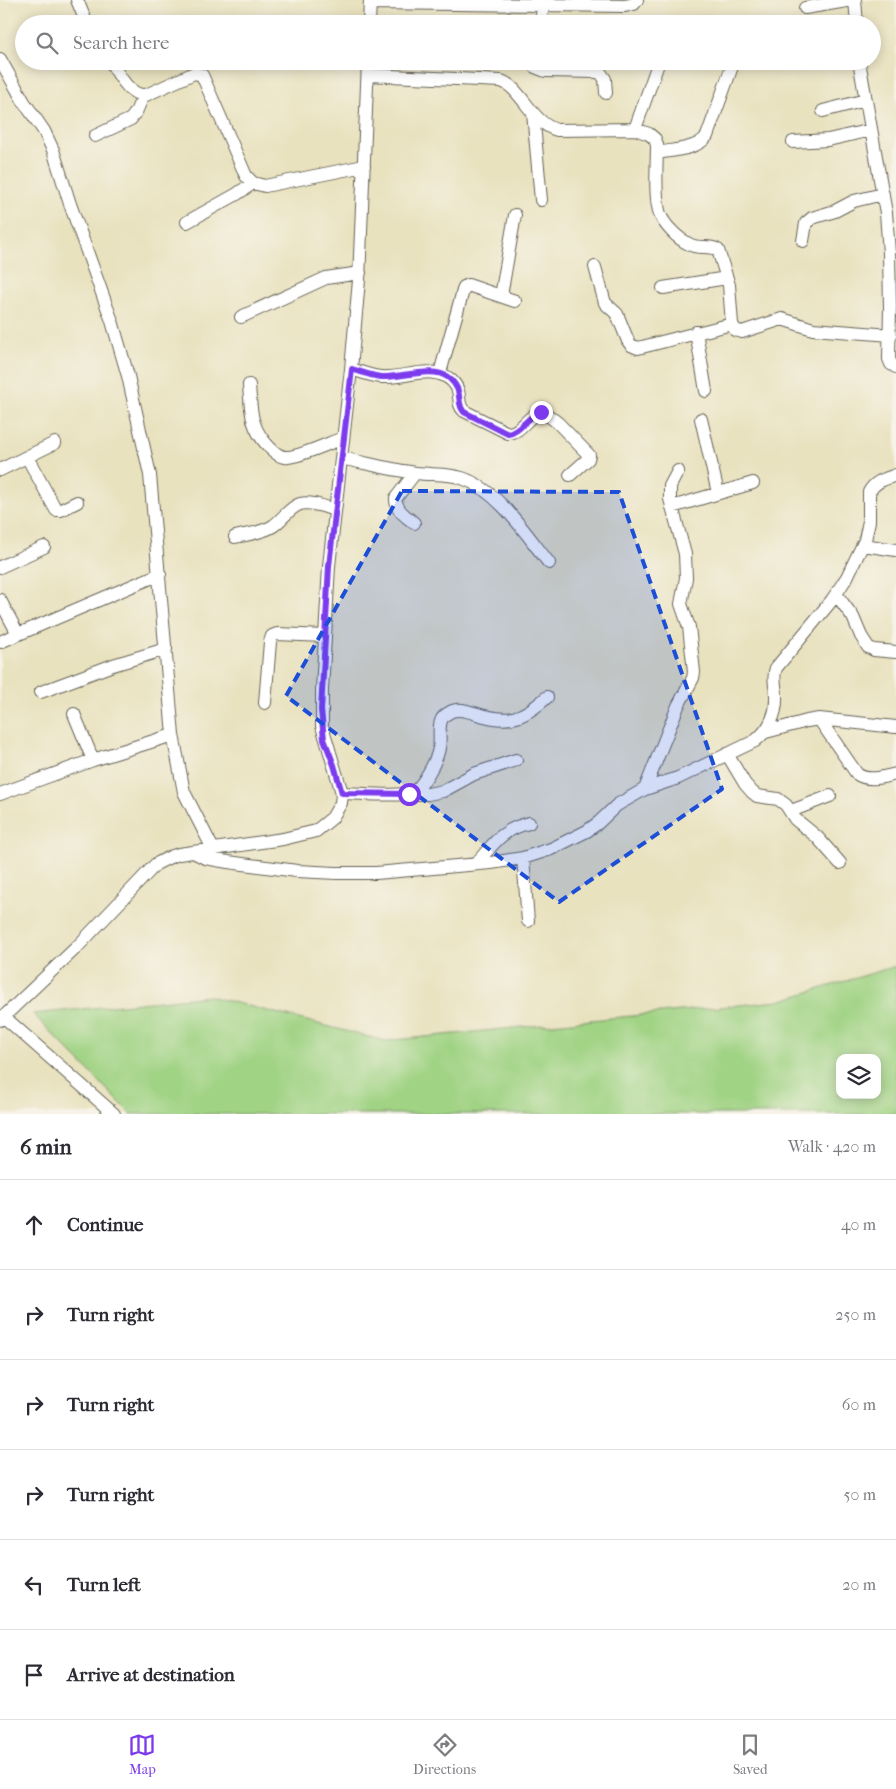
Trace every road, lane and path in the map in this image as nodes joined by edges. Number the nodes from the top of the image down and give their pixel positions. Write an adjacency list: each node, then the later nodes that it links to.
1 (77, 0): 7 (street)
2 (637, 0): 5 (street)
3 (854, 0): 6 (street); 10 (street)
4 (370, 2): 5 (street); 8 (street)
5 (544, 5): 9 (street)
6 (805, 8)
7 (83, 15)
8 (369, 15)
9 (542, 15)
10 (855, 15)
11 (0, 59): 74 (street)
12 (117, 70): 20 (street)
13 (368, 70): 18 (street)
14 (545, 70): 19 (street)
15 (656, 70): 24 (street)
16 (731, 70): 28 (street)
17 (861, 70): 21 (street)
18 (368, 75): 23 (street); 29 (street)
19 (606, 93)
20 (143, 96): 26 (street); 30 (street)
21 (866, 100): 22 (street); 25 (street)
22 (823, 111)
23 (533, 113): 24 (street); 32 (street)
24 (635, 129): 28 (street)
25 (871, 130): 27 (street); 31 (street)
26 (95, 136)
27 (793, 142)
28 (657, 153): 38 (street)
29 (364, 166): 30 (street); 37 (street)
30 (253, 183): 34 (street)
31 (883, 194): 35 (street); 42 (street)
32 (541, 200)
33 (514, 215): 40 (street)
34 (187, 222)
35 (803, 241)
36 (595, 267): 45 (street)
37 (360, 273): 43 (street); 48 (street)
38 (728, 278): 39 (street); 44 (street)
39 (664, 288)
40 (501, 296): 41 (street); 49 (street)
41 (515, 300)
42 (893, 307): 46 (street)
43 (241, 317)
44 (732, 324): 45 (street); 46 (street)
45 (696, 332): 51 (street)
46 (891, 335): 47 (street)
47 (896, 367)
48 (352, 369): 49 (street); 53 (street)
49 (440, 373): 60 (street)
50 (249, 385): 53 (street)
51 (706, 391)
52 (701, 419): 63 (street)
53 (343, 438): 56 (street)
54 (55, 443): 55 (street)
55 (27, 457): 57 (street); 64 (street)
56 (341, 458): 59 (street); 66 (street)
57 (0, 470)
58 (678, 471): 65 (street)
59 (415, 473): 67 (street); 72 (street)
60 (570, 475)
61 (896, 475): 69 (street)
62 (753, 483): 63 (street)
63 (718, 494): 65 (street)
64 (77, 502)
65 (672, 507): 94 (street)
66 (335, 510): 68 (street); 78 (street)
67 (414, 523)
68 (236, 537)
69 (863, 545): 71 (street); 75 (street)
70 (44, 546): 73 (street)
71 (896, 550)
72 (549, 563)
73 (0, 567)
74 (160, 574): 77 (street); 80 (street)
75 (836, 594): 81 (street); 88 (street)
76 (0, 600): 77 (street)
77 (18, 634): 79 (street)
78 (325, 636): 84 (street); 95 (street)
79 (0, 642)
80 (166, 649): 82 (street); 89 (street)
81 (896, 652)
82 (41, 692)
83 (548, 697): 97 (street)
84 (265, 703)
85 (74, 714): 91 (street)
86 (819, 719): 87 (street); 88 (street); 93 (street)
87 (896, 728)
88 (766, 732): 90 (street)
89 (173, 735): 91 (street); 101 (street)
90 (727, 754): 94 (street); 99 (street)
91 (93, 760): 96 (street)
92 (516, 760): 97 (street)
93 (896, 774)
94 (645, 788): 103 (street)
95 (342, 793): 97 (street); 101 (street)
96 (0, 794)
97 (409, 794)
98 (830, 796): 99 (street)
99 (791, 811): 104 (street)
100 (529, 823): 105 (street)
101 (214, 849): 102 (street)
102 (192, 852): 105 (street); 107 (street)
103 (523, 858): 105 (street); 106 (street)
104 (840, 863)
105 (476, 864)
106 (528, 921)
107 (2, 1018): 108 (street)
108 (114, 1114)

